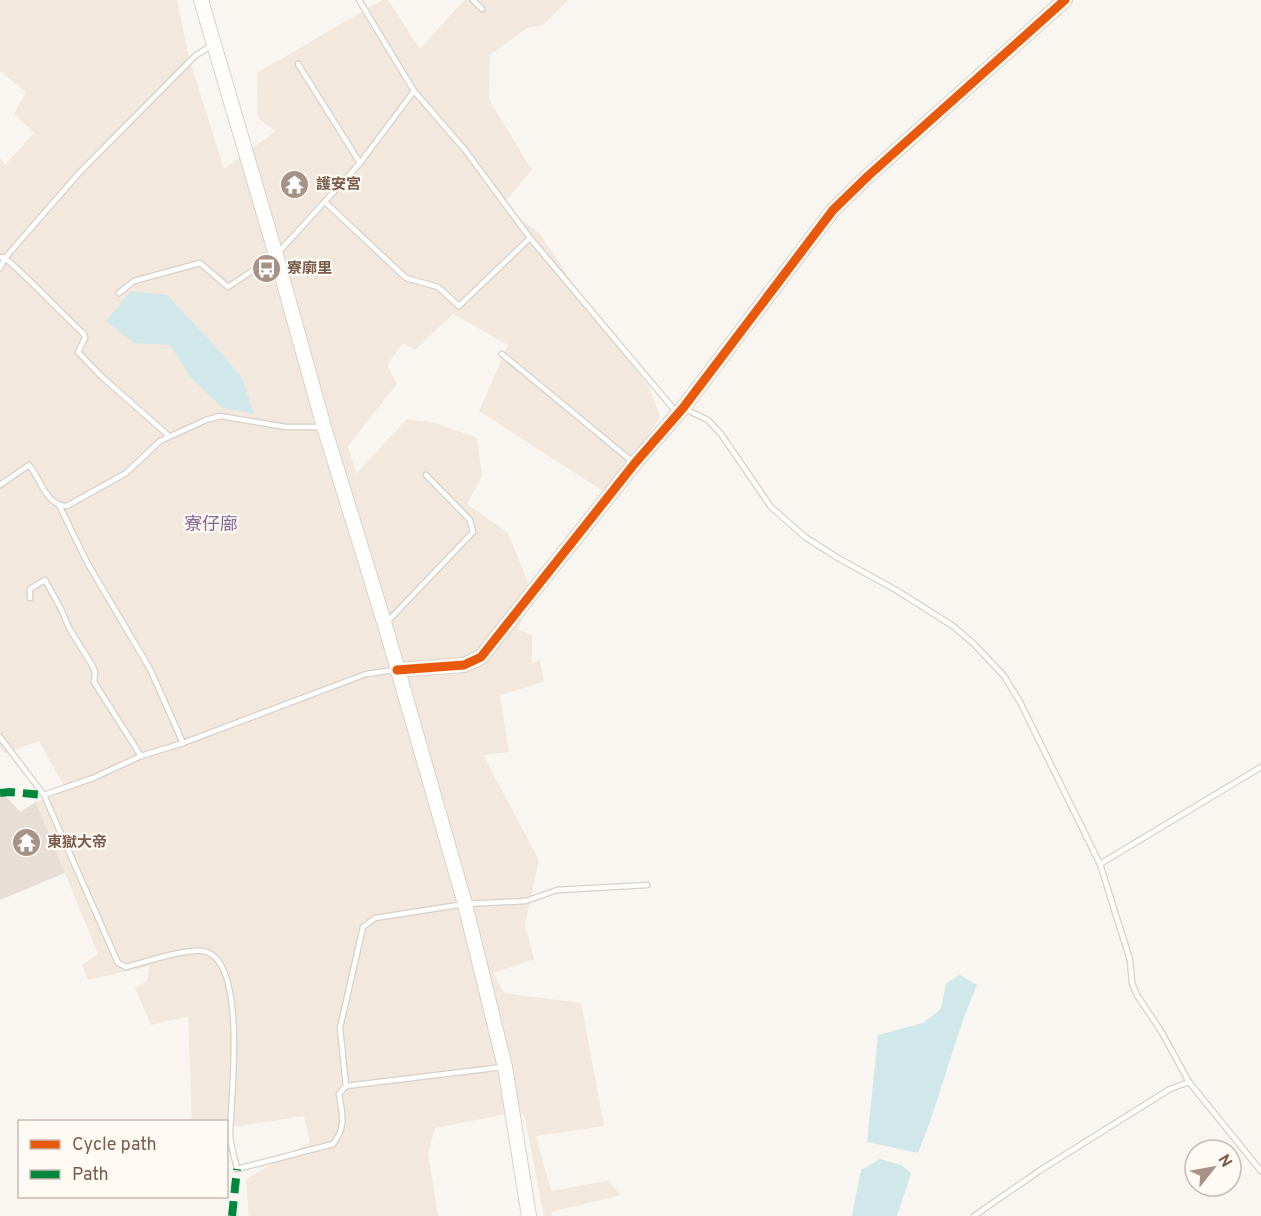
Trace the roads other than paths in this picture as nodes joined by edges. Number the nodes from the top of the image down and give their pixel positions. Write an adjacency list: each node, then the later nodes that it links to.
1 (201, 0): 6 (main road)
2 (359, 0): 8 (lane)
3 (473, 0): 5 (lane)
4 (1065, 0): 17 (main road)
5 (482, 9)
6 (213, 45): 12 (main road); 13 (lane)
7 (298, 64): 9 (lane)
8 (414, 91): 9 (lane); 11 (lane)
9 (360, 163): 10 (lane)
10 (325, 202): 11 (lane); 12 (lane)
11 (530, 238): 17 (lane)
12 (276, 255): 15 (lane); 18 (main road)
13 (2, 258): 14 (lane); 19 (lane)
14 (0, 268)
15 (119, 293)
16 (502, 354): 20 (lane)
17 (680, 411): 20 (main road); 32 (lane)
18 (324, 427): 19 (lane); 25 (main road)
19 (169, 436): 23 (lane)
20 (635, 463): 26 (main road)
21 (426, 475): 25 (lane)
22 (0, 485): 23 (lane)
23 (59, 506): 28 (lane)
24 (30, 598): 29 (lane)
25 (385, 625): 26 (main road)
26 (397, 670): 28 (lane); 34 (main road)
27 (0, 737): 31 (lane)
28 (183, 743): 29 (lane)
29 (141, 756): 31 (lane)
30 (1261, 767): 32 (lane)
31 (44, 795): 37 (lane)
32 (1100, 864): 36 (lane)
33 (647, 885): 34 (lane)
34 (465, 904): 35 (main road); 37 (lane)
35 (505, 1067): 37 (lane); 39 (main road)
36 (1189, 1082): 38 (lane); 40 (lane)
37 (346, 1086)
38 (1261, 1172)
39 (528, 1216)
40 (974, 1216)

